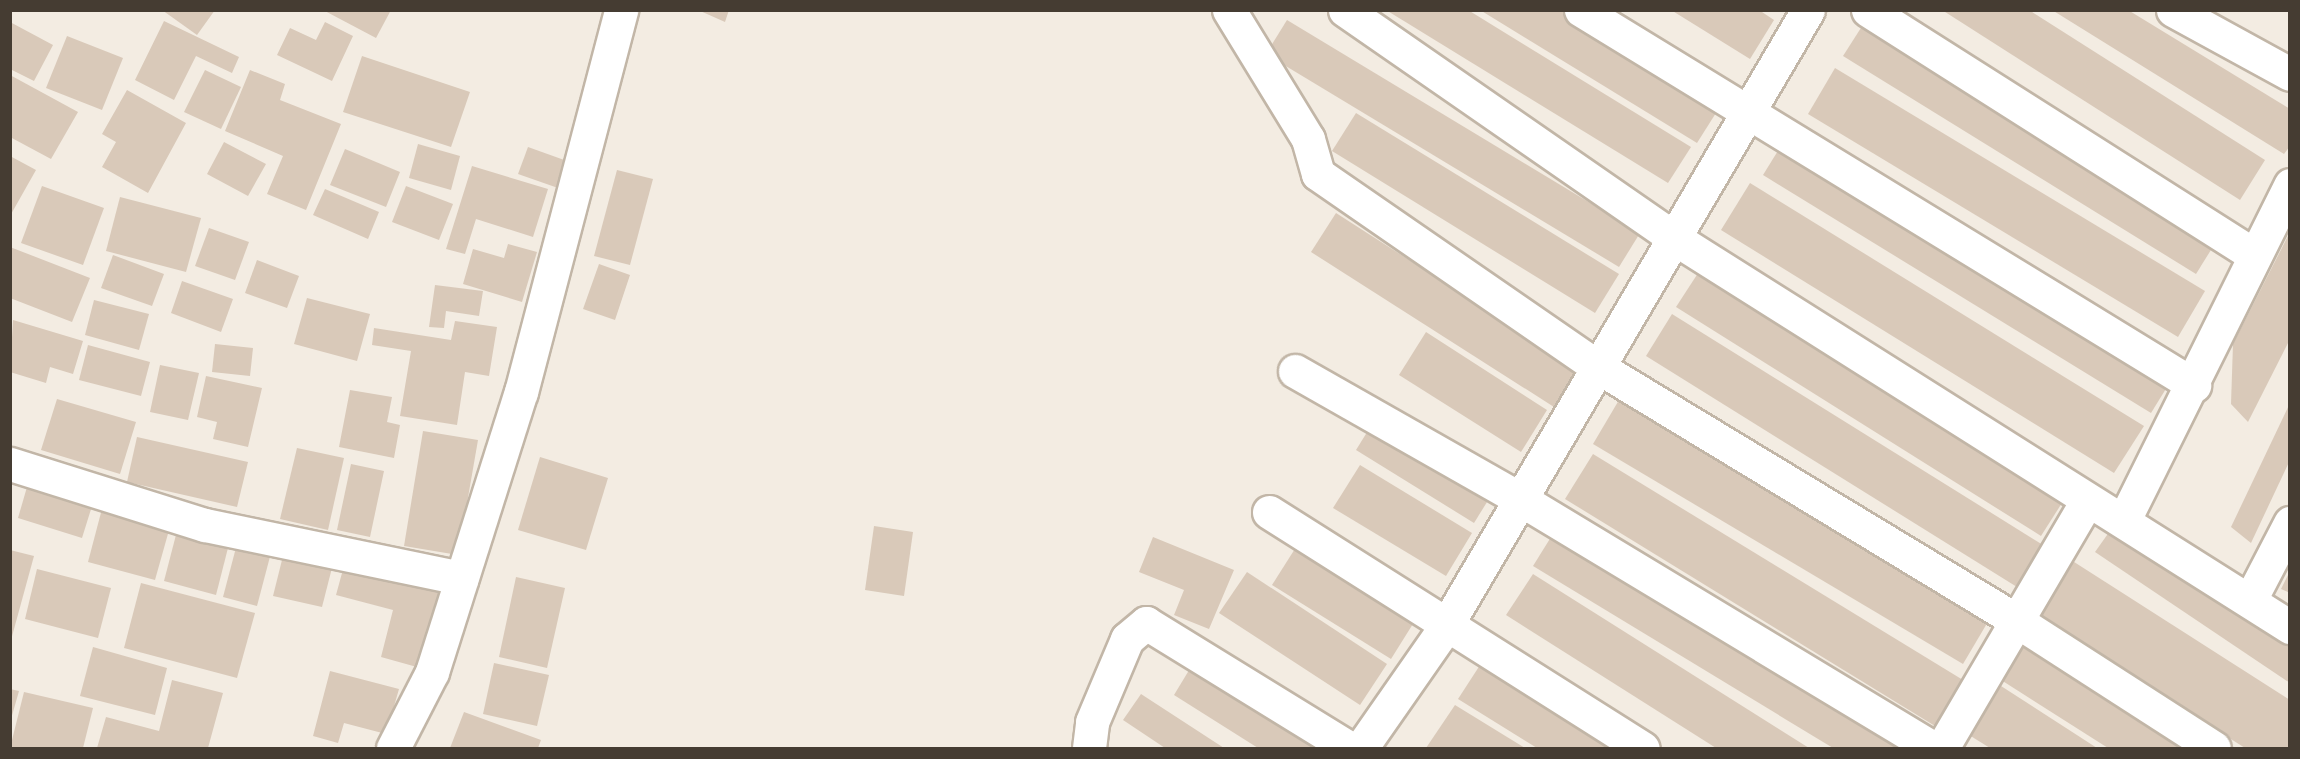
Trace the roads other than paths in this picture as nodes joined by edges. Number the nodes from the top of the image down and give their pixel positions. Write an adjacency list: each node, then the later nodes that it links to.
1 (621, 10): 22 (street)
2 (1229, 10): 13 (street)
3 (1345, 10): 11 (street)
4 (1581, 10): 9 (street)
5 (1808, 10): 9 (street)
6 (1868, 10): 12 (street)
7 (2173, 10): 8 (street)
8 (2289, 74)
9 (1749, 112): 11 (street); 15 (street)
10 (2289, 185): 12 (street)
11 (1674, 238): 13 (street); 18 (street)
12 (2253, 255): 15 (street)
13 (1598, 367): 17 (street); 24 (street)
14 (1295, 370): 17 (street)
15 (2194, 385): 20 (street)
16 (10, 464): 22 (street)
17 (1520, 499): 25 (street); 32 (street)
18 (2086, 503): 20 (street); 24 (street)
19 (1269, 512): 25 (street)
20 (2124, 520): 23 (street)
21 (2289, 523): 23 (street)
22 (462, 578): 27 (street)
23 (2250, 600): 26 (street)
24 (2017, 621): 33 (street); 34 (street)
25 (1446, 626): 30 (street); 31 (street)
26 (2289, 627)
27 (393, 748)
28 (1089, 748): 29 (street)
29 (1349, 748)
30 (1361, 748)
31 (1643, 748)
32 (1932, 748)
33 (1942, 748)
34 (2214, 748)

